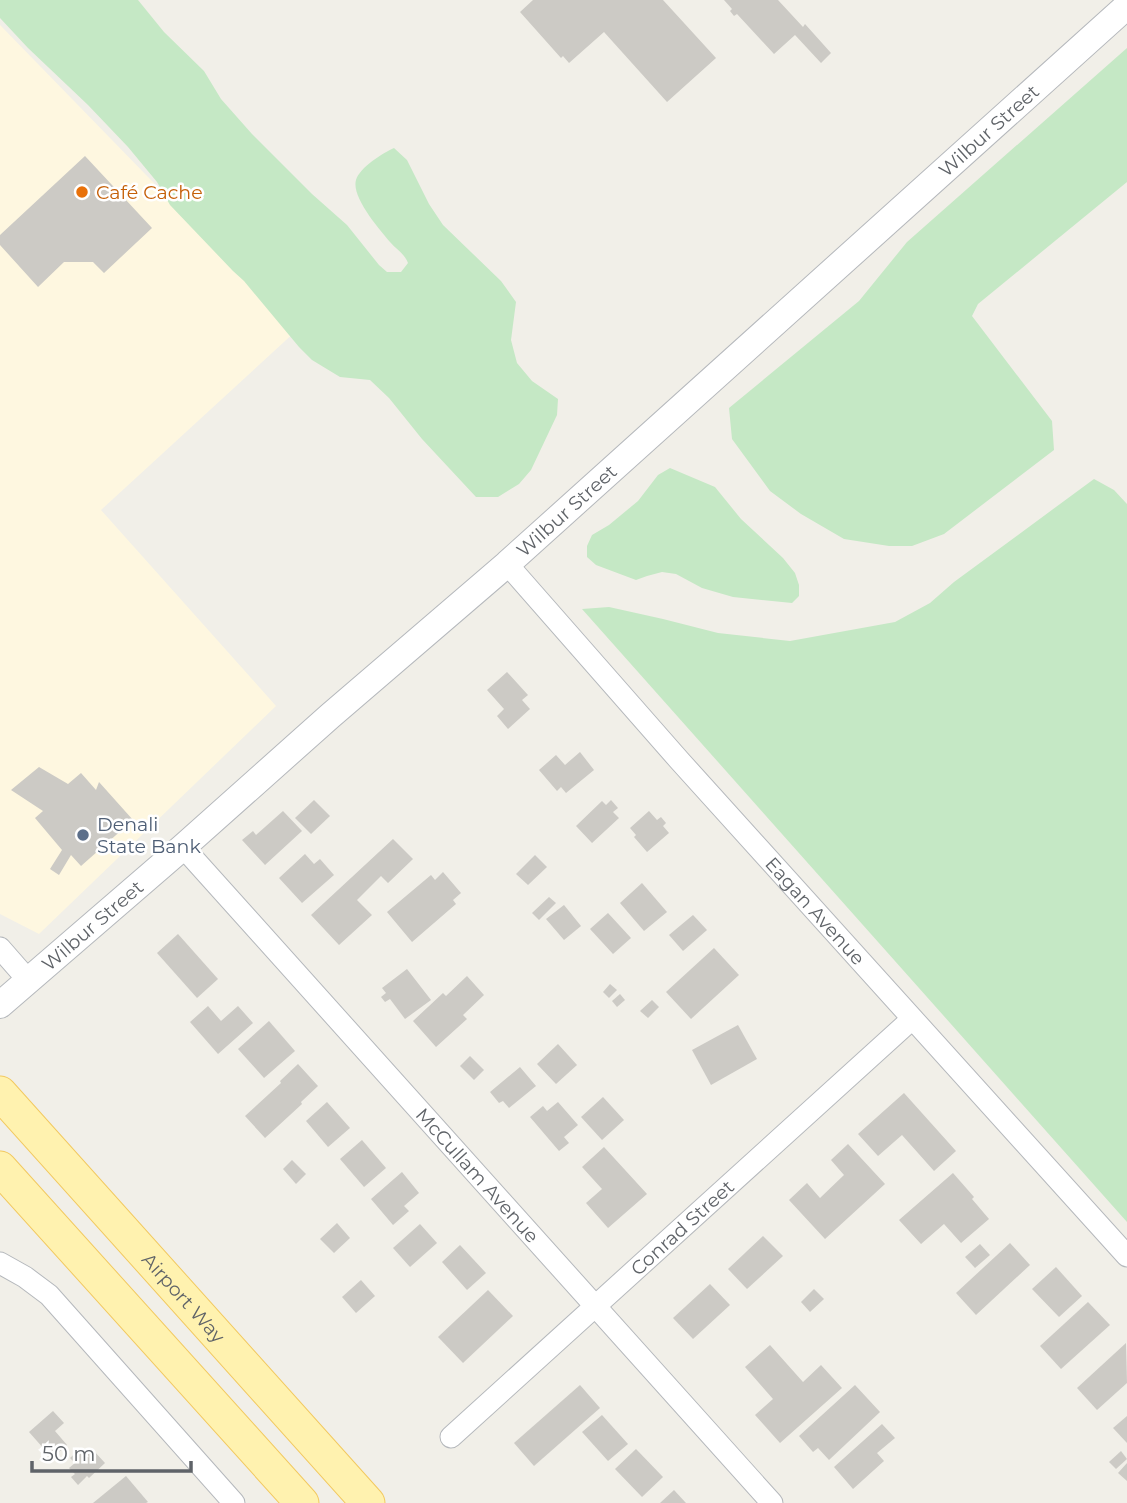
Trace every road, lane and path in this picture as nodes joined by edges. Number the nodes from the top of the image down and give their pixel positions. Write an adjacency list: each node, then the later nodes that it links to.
1 (1127, 6): 2 (street, Wilbur Street)
2 (507, 564): 3 (street, Wilbur Street); 7 (street, Eagan Avenue)
3 (183, 847): 5 (street, Wilbur Street); 12 (street, McCullam Avenue)
4 (2, 950): 5 (street)
5 (28, 980): 6 (street, Wilbur Street)
6 (0, 1005)
7 (912, 1019): 10 (street, Eagan Avenue); 12 (street, Conrad Street)
8 (0, 1093): 16 (main road, Airport Way)
9 (0, 1168): 15 (main road)
10 (1127, 1256)
11 (0, 1263): 14 (street)
12 (596, 1305): 13 (street, Conrad Street); 17 (street, McCullam Avenue)
13 (451, 1437)
14 (234, 1503)
15 (302, 1503)
16 (368, 1503)
17 (772, 1503)

